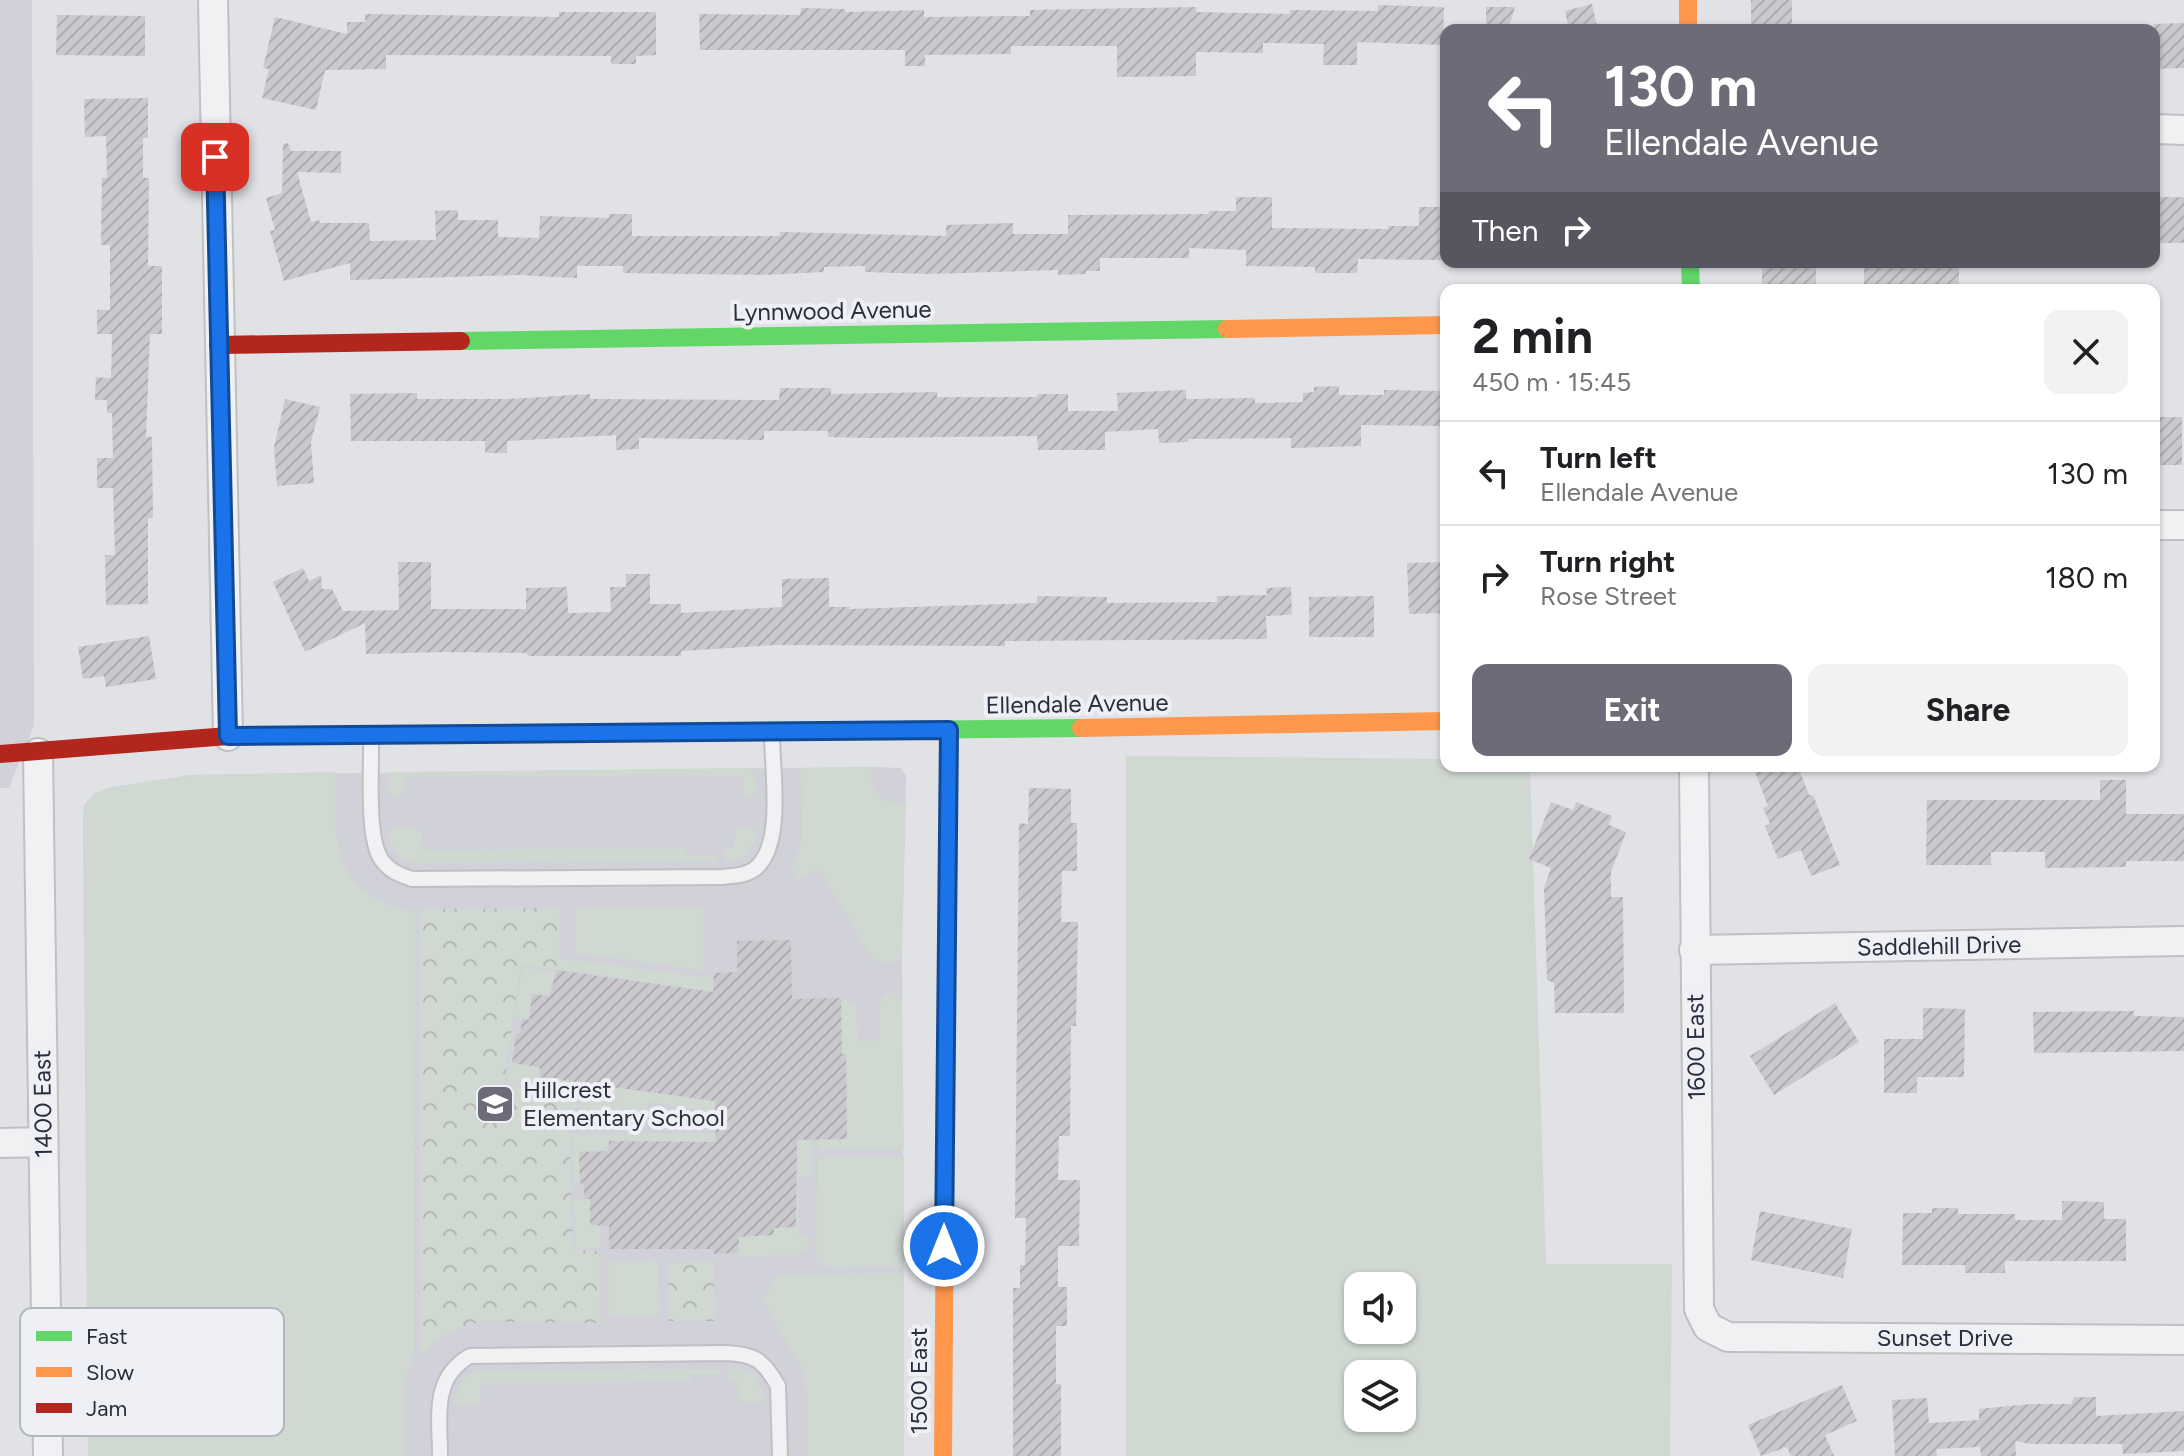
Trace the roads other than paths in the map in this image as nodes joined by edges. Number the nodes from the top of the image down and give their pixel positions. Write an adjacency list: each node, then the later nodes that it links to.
1 (213, 0): 7 (street)
2 (1688, 0): 3 (street)
3 (1688, 24)
4 (2160, 129): 5 (street)
5 (2184, 130)
6 (1440, 325): 7 (street, Lynnwood Avenue)
7 (218, 345): 14 (street)
8 (2160, 525): 9 (street)
9 (2184, 525)
10 (1440, 721): 11 (street, Ellendale Avenue)
11 (949, 730): 12 (street, Ellendale Avenue); 29 (street, 1500 East)
12 (772, 732): 13 (street, Ellendale Avenue); 13 (lane)
13 (371, 735): 14 (street, Ellendale Avenue)
14 (228, 736): 15 (street, Ellendale Avenue)
15 (38, 753): 16 (street, Ellendale Avenue); 20 (street, 1400 East)
16 (0, 754)
17 (1694, 772): 19 (street, 1600 East)
18 (2184, 941): 19 (street, Saddlehill Drive)
19 (1694, 950): 23 (street, 1600 East)
20 (43, 1142): 21 (street); 22 (street, 1400 East)
21 (0, 1143)
22 (46, 1308)
23 (1708, 1327): 24 (street, Sunset Drive)
24 (2184, 1340)
25 (48, 1436): 26 (street, 1400 East)
26 (48, 1456)
27 (440, 1456): 28 (lane)
28 (780, 1456)
29 (943, 1456)

